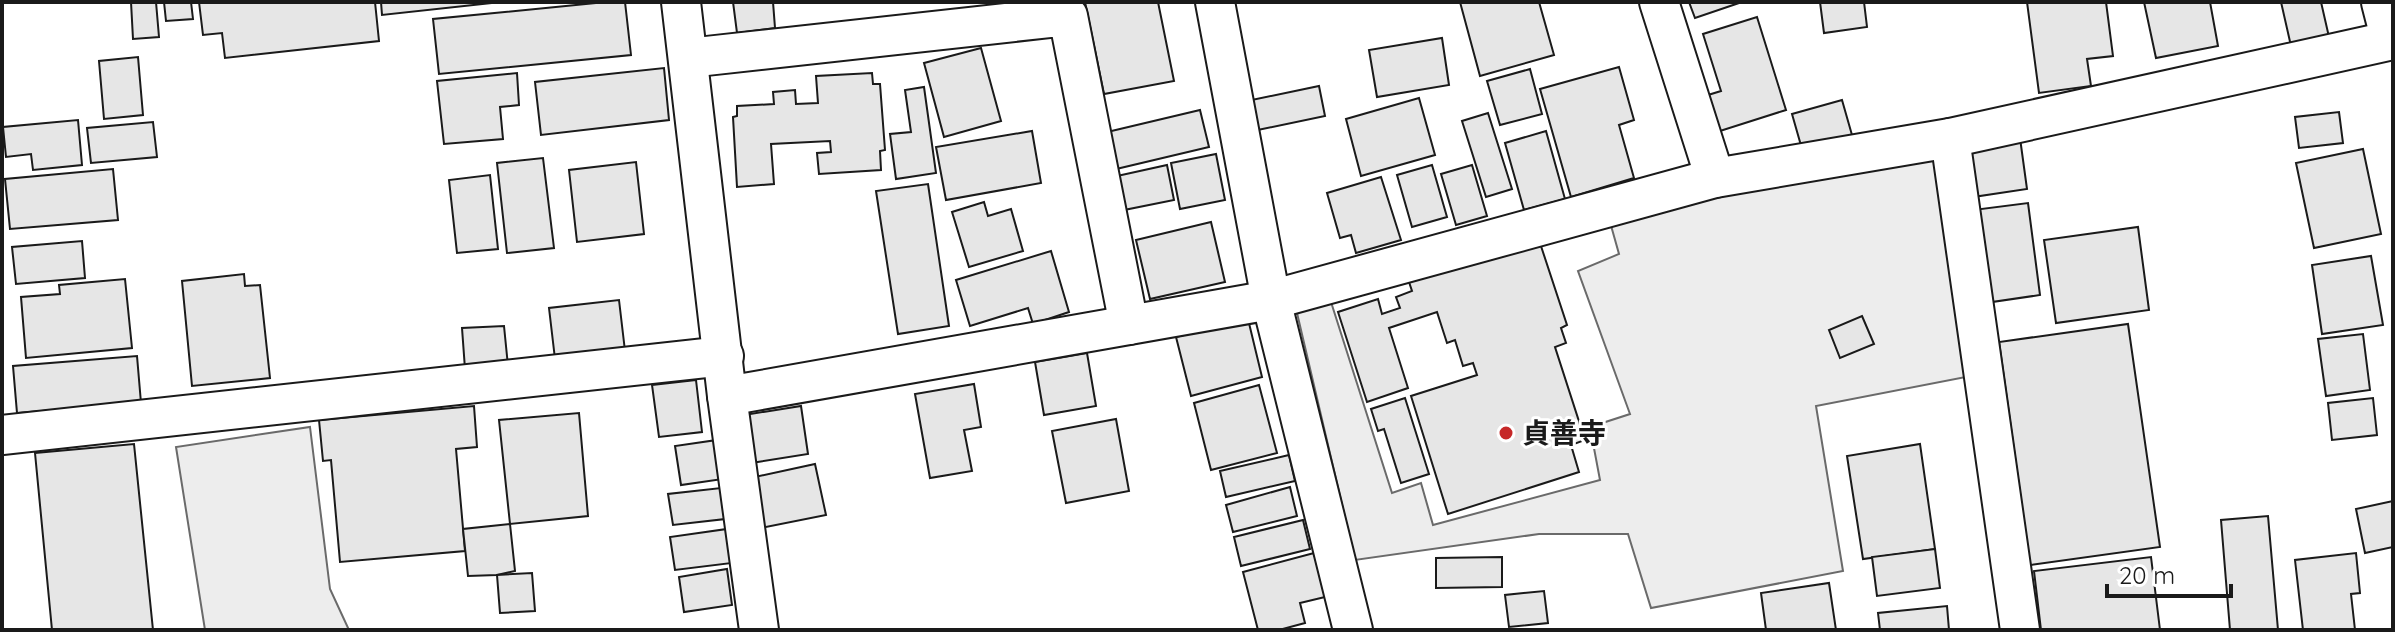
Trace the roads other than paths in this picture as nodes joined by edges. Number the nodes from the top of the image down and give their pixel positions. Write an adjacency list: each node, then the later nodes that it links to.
1 (681, 2): 6 (street)
2 (1215, 2): 9 (street)
3 (1659, 2): 8 (street)
4 (2384, 2): 5 (main road)
5 (2393, 38): 7 (street)
6 (688, 58): 10 (street); 11 (street)
7 (1950, 138): 8 (street); 16 (street)
8 (1715, 178): 9 (street)
9 (1271, 300): 10 (street); 15 (street)
10 (1129, 325): 12 (street)
11 (724, 356): 12 (street); 13 (street)
12 (727, 396): 14 (street)
13 (2, 435)
14 (759, 630)
15 (1353, 630)
16 (2020, 630)

